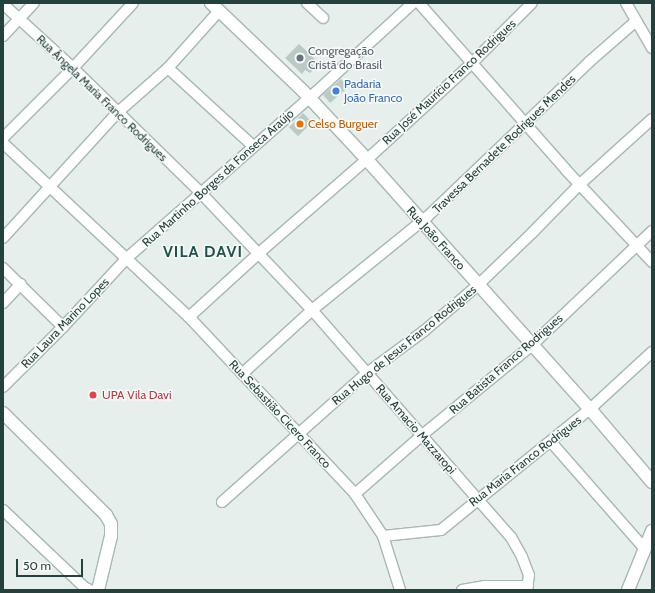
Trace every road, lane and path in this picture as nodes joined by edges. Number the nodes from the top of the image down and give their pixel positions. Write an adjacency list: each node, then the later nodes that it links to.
1 (34, 3): 11 (street)
2 (133, 3): 16 (street)
3 (307, 3): 10 (street)
4 (413, 3): 18 (street, Rua Martinho Borges da Fonseca Araújo)
5 (419, 3): 15 (street)
6 (532, 3): 15 (street, Rua José Maurício Franco Rodrigues)
7 (626, 3): 12 (street)
8 (3, 4): 11 (street, Rua Ângela Maria Franco Rodrigues)
9 (215, 7): 17 (street); 18 (street, Rua João Franco)
10 (323, 18)
11 (19, 19): 13 (street); 16 (street, Rua Ângela Maria Franco Rodrigues)
12 (636, 21): 14 (street); 21 (street, Travessa Bernadete Rodrigues Mendes)
13 (3, 36)
14 (652, 48)
15 (473, 62): 21 (street); 25 (street, Rua José Maurício Franco Rodrigues)
16 (73, 68): 19 (street, Rua Ângela Maria Franco Rodrigues); 22 (street)
17 (168, 68): 19 (street); 24 (street)
18 (309, 98): 24 (street, Rua Martinho Borges da Fonseca Araújo); 25 (street, Rua João Franco)
19 (117, 113): 27 (street); 28 (street, Rua Ângela Maria Franco Rodrigues)
20 (652, 119): 26 (street, Rua Hugo de Jesus Franco Rodrigues)
21 (525, 123): 26 (street); 29 (street, Travessa Bernadete Rodrigues Mendes)
22 (3, 138)
23 (3, 143): 27 (street, Rua Sebastião Cicero Franco)
24 (253, 146): 28 (street, Rua Martinho Borges da Fonseca Araújo)
25 (366, 159): 29 (street, Rua João Franco); 33 (street, Rua José Maurício Franco Rodrigues)
26 (580, 184): 32 (street); 38 (street, Rua Hugo de Jesus Franco Rodrigues)
27 (51, 186): 31 (street); 34 (street, Rua Sebastião Cicero Franco)
28 (200, 192): 33 (street, Rua Amacio Mazzaropi); 34 (street, Rua Martinho Borges da Fonseca Araújo)
29 (420, 222): 38 (street, Rua João Franco); 40 (street, Travessa Bernadete Rodrigues Mendes)
30 (652, 231): 32 (street, Rua Batista Franco Rodrigues)
31 (3, 238)
32 (637, 245): 35 (street); 43 (street, Rua Batista Franco Rodrigues)
33 (259, 253): 40 (street, Rua Amacio Mazzaropi); 41 (street, Rua José Maurício Franco Rodrigues)
34 (127, 258): 41 (street, Rua Sebastião Cicero Franco); 42 (street, Rua Laura Marino Lopes)
35 (652, 262)
36 (3, 268): 37 (street)
37 (21, 284): 39 (street); 42 (street)
38 (478, 285): 43 (street, Rua João Franco); 45 (street, Rua Hugo de Jesus Franco Rodrigues)
39 (3, 303)
40 (312, 310): 45 (street, Rua Amacio Mazzaropi); 46 (street, Travessa Bernadete Rodrigues Mendes)
41 (189, 317): 46 (street, Rua Sebastião Cicero Franco)
42 (63, 327): 47 (street, Rua Laura Marino Lopes)
43 (532, 345): 48 (street, Rua João Franco); 51 (street, Rua Batista Franco Rodrigues)
44 (652, 352): 48 (street, Rua Maria Franco Rodrigues)
45 (367, 372): 50 (street, Rua Hugo de Jesus Franco Rodrigues); 51 (street, Rua Amacio Mazzaropi)
46 (242, 374): 50 (street, Rua Sebastião Cicero Franco)
47 (3, 387)
48 (590, 410): 52 (street, Rua Maria Franco Rodrigues); 53 (street, Rua João Franco)
49 (3, 413): 63 (street)
50 (299, 433): 54 (street, Rua Sebastião Cicero Franco); 56 (street, Rua Hugo de Jesus Franco Rodrigues)
51 (422, 436): 54 (street, Rua Batista Franco Rodrigues); 55 (street, Rua Amacio Mazzaropi)
52 (551, 442): 55 (street, Rua Maria Franco Rodrigues); 60 (street)
53 (652, 482)
54 (355, 494): 59 (street, Rua Sebastião Cicero Franco)
55 (477, 499): 59 (street, Rua Maria Franco Rodrigues); 61 (street, Rua Amacio Mazzaropi)
56 (222, 502)
57 (3, 510): 62 (street)
58 (652, 531): 60 (street)
59 (383, 536): 64 (street, Rua Sebastião Cicero Franco)
60 (645, 549): 66 (street)
61 (527, 588): 65 (street)
62 (90, 590)
63 (98, 590)
64 (400, 590)
65 (462, 590)
66 (628, 590)

